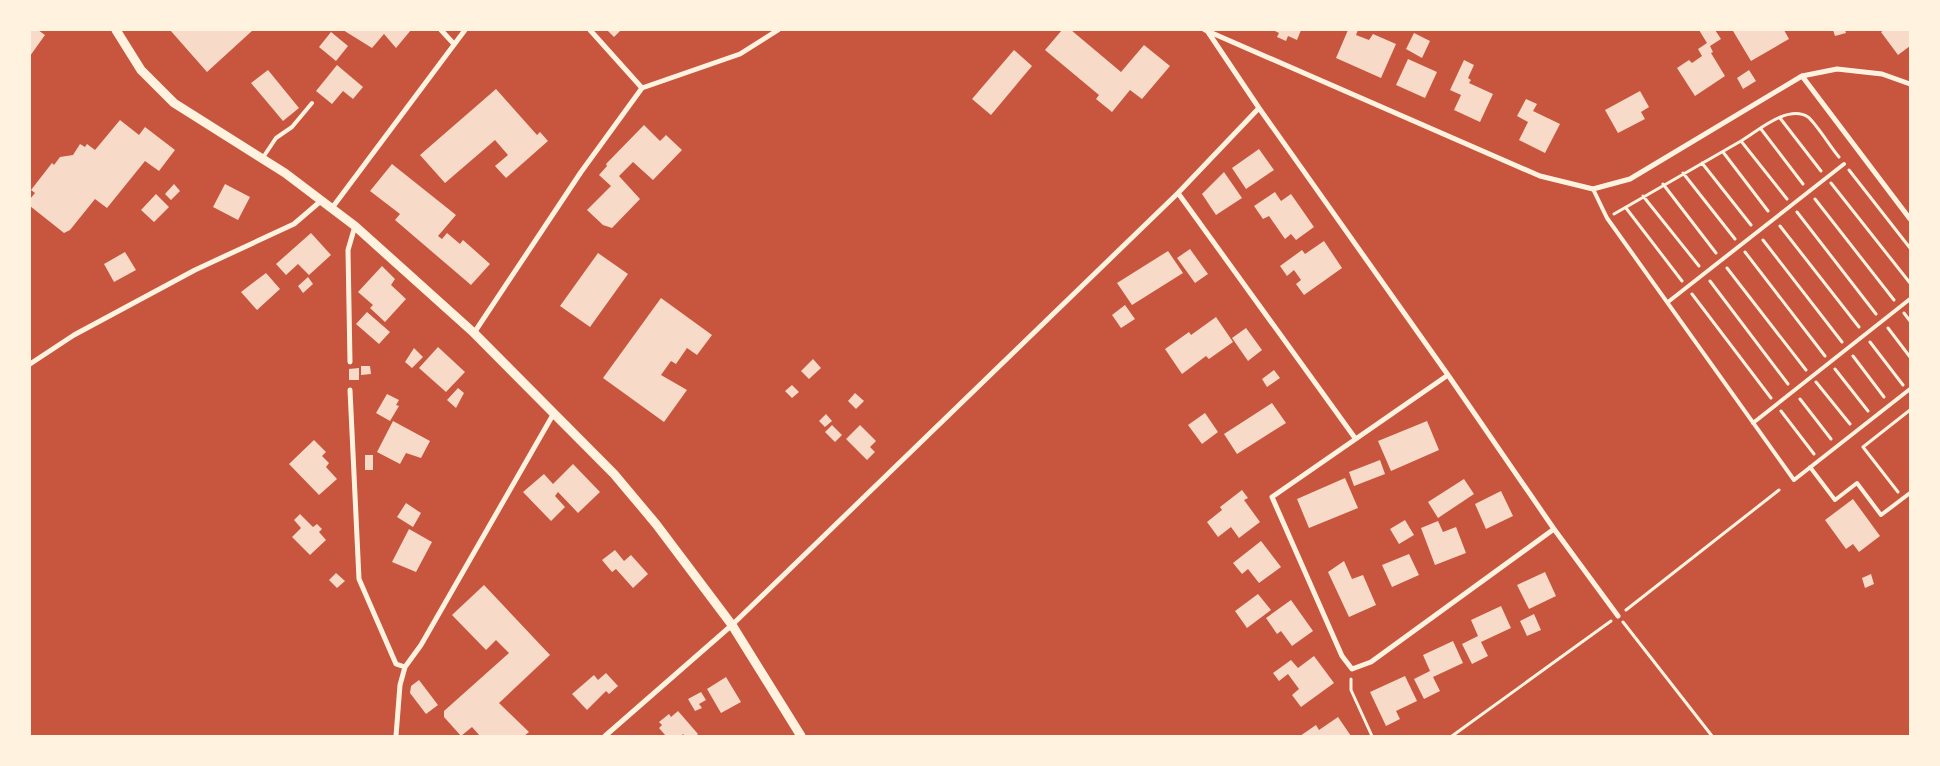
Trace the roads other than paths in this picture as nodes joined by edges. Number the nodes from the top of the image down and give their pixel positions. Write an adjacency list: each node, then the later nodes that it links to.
1 (116, 30): 13 (street)
2 (441, 30): 7 (street)
3 (465, 30): 7 (street)
4 (590, 30): 10 (street)
5 (778, 30): 10 (street)
6 (1206, 31): 12 (street); 15 (street)
7 (453, 43): 18 (street)
8 (1802, 76): 9 (street); 15 (street); 19 (street)
9 (1910, 84)
10 (642, 88): 23 (street)
11 (312, 103): 13 (lane)
12 (1259, 108): 16 (street); 26 (street)
13 (262, 160): 17 (street)
14 (1844, 164): 22 (lane)
15 (1593, 189): 22 (lane)
16 (1178, 193): 31 (street); 36 (street)
17 (323, 200): 18 (street); 25 (street)
18 (332, 208): 20 (street)
19 (1910, 219)
20 (355, 226): 23 (street); 24 (street)
21 (1910, 299): 30 (lane)
22 (1668, 302): 30 (lane)
23 (474, 333): 29 (street)
24 (350, 362)
25 (30, 364)
26 (1448, 374): 31 (street); 34 (street)
27 (350, 390): 37 (street)
28 (1909, 390): 32 (lane)
29 (554, 413): 36 (street); 37 (street)
30 (1753, 423): 32 (lane)
31 (1355, 438): 34 (street)
32 (1810, 467): 33 (lane)
33 (1910, 493)
34 (1554, 529): 35 (street)
35 (1618, 616)
36 (732, 625): 39 (street); 40 (street)
37 (405, 667): 38 (street)
38 (396, 736)
39 (605, 736)
40 (801, 736)

